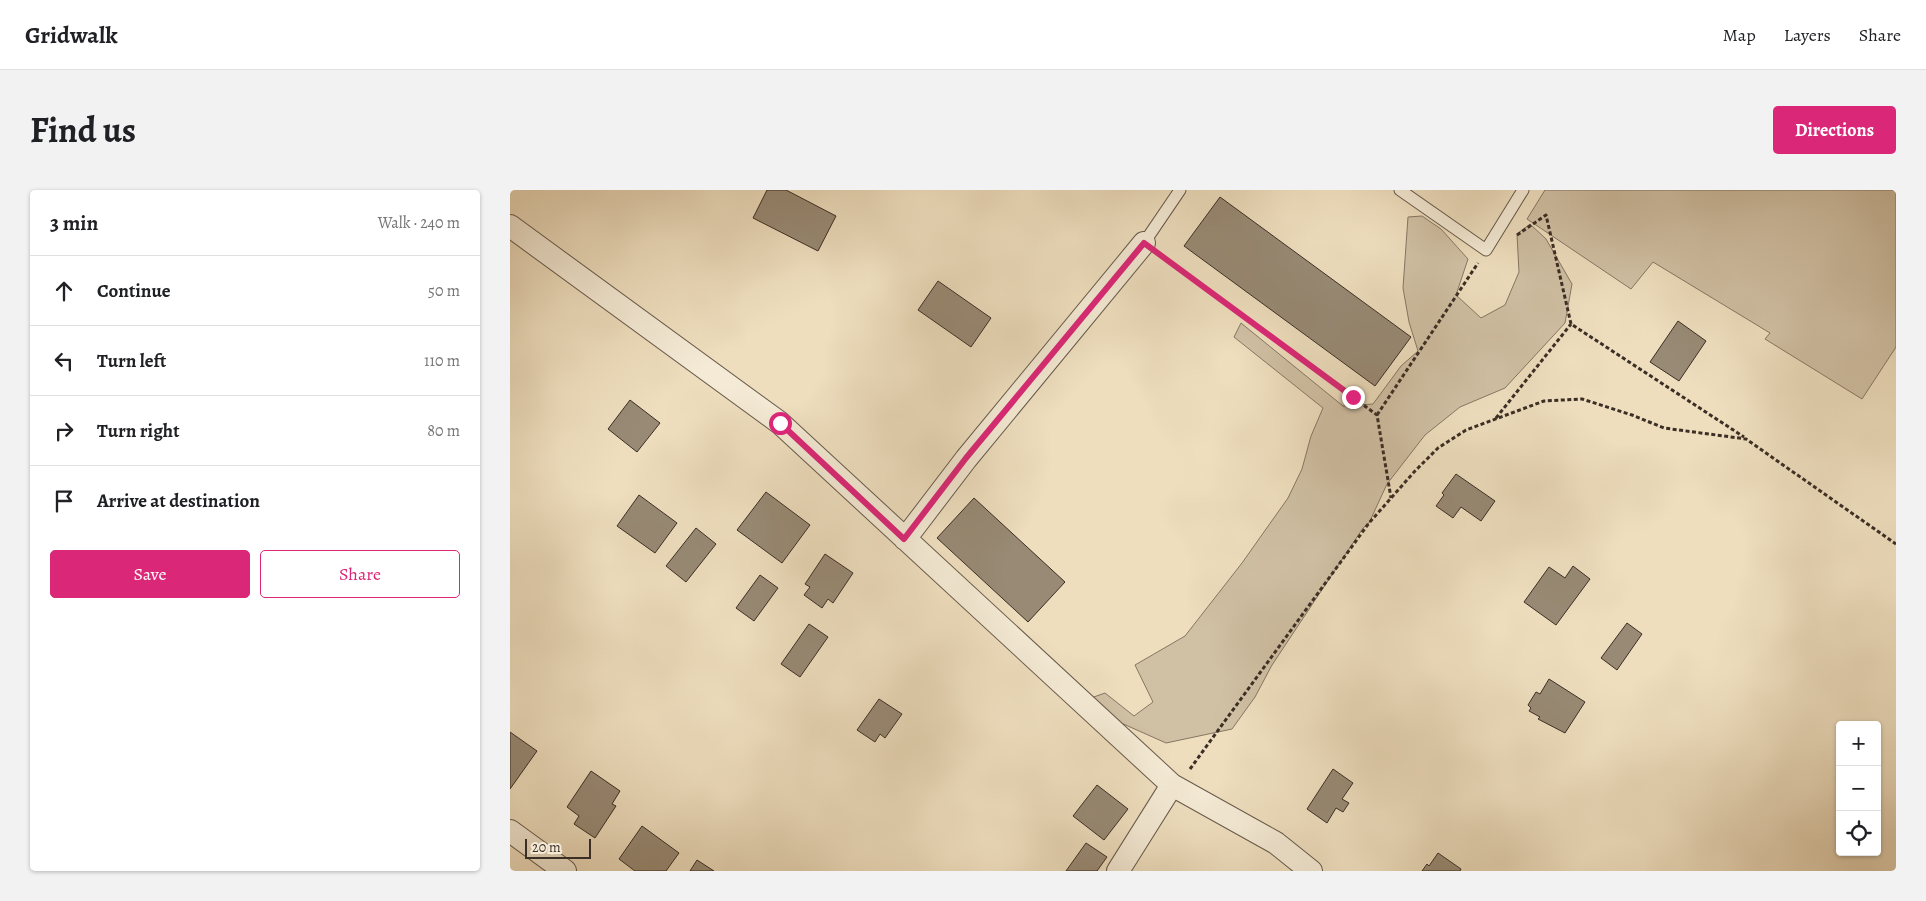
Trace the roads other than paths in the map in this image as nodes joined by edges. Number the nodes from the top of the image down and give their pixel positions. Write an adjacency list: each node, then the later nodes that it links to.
1 (1180, 190): 5 (lane)
2 (1400, 190): 3 (lane)
3 (1524, 190)
4 (510, 226): 6 (street)
5 (1144, 243): 6 (street)
6 (904, 539): 7 (street)
7 (1172, 784): 10 (street); 11 (street)
8 (510, 831): 9 (street)
9 (565, 871)
10 (1118, 871)
11 (1311, 871)

